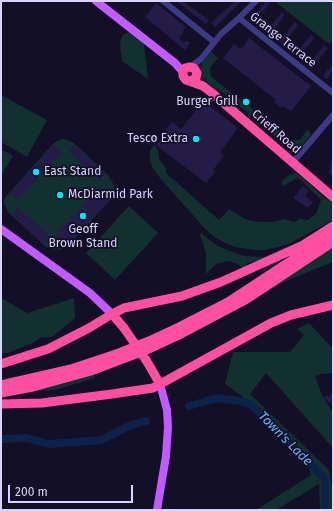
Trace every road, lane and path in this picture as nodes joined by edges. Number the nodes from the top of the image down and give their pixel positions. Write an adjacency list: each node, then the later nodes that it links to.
1 (96, 1): 6 (main road, Crieff Road)
2 (163, 1): 5 (street)
3 (256, 1): 4 (street)
4 (239, 18): 5 (street); 7 (street, Grange Terrace)
5 (214, 42): 6 (street)
6 (191, 72): 9 (highway, Crieff Road)
7 (333, 93)
8 (333, 115): 9 (street)
9 (293, 162): 10 (highway, Crieff Road)
10 (333, 197)
11 (333, 226): 16 (highway)
12 (1, 230): 16 (main road)
13 (333, 233): 19 (highway)
14 (333, 242): 20 (highway)
15 (333, 305): 18 (highway)
16 (112, 314): 17 (highway); 18 (highway, bridge)
17 (1, 364)
18 (160, 384): 21 (highway); 22 (main road)
19 (1, 385)
20 (1, 393)
21 (1, 404)
22 (157, 510)

